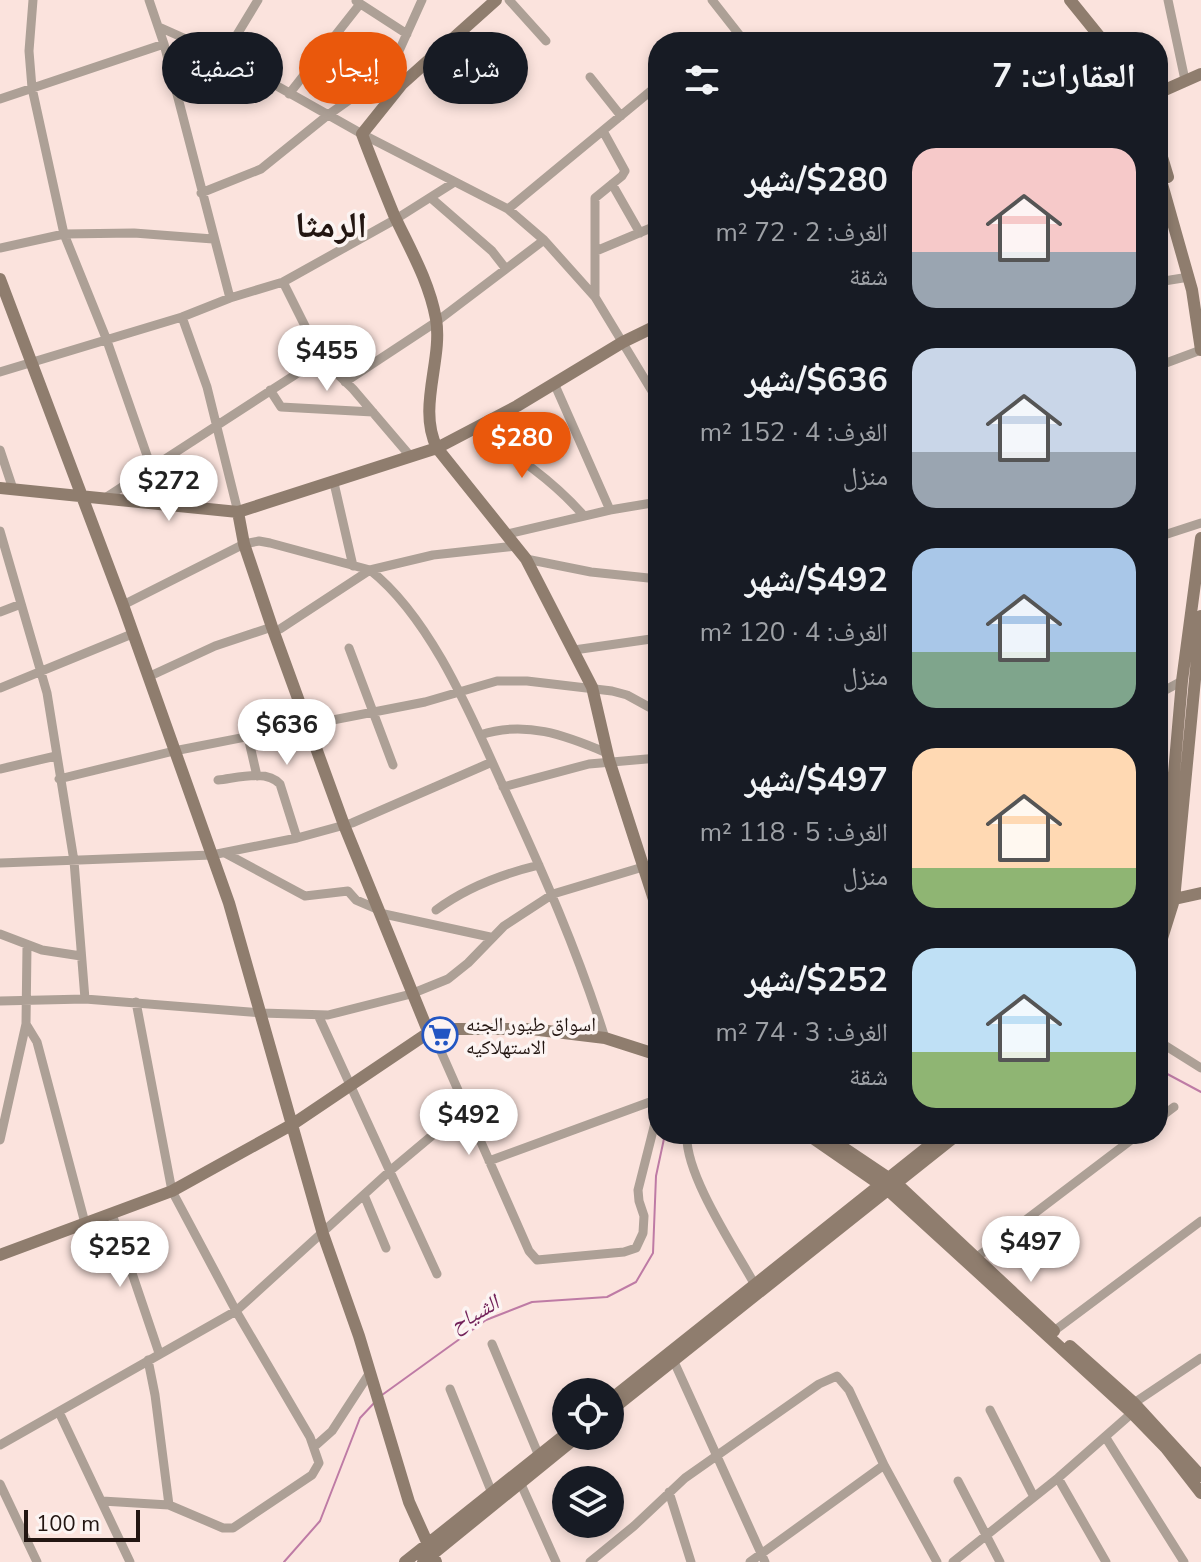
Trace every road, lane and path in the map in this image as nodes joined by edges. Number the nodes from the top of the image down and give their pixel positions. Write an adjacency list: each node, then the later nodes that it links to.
1 (33, 0): 28 (street)
2 (149, 0): 12 (street)
3 (258, 0): 14 (street)
4 (422, 0): 19 (street)
5 (496, 0): 25 (main road)
6 (509, 0): 21 (street)
7 (712, 0): 16 (street)
8 (1060, 0): 17 (main road)
9 (1070, 0): 18 (main road)
10 (1168, 0): 26 (street)
11 (358, 2): 15 (street); 31 (street)
12 (159, 27): 13 (street); 20 (street)
13 (170, 32)
14 (239, 32)
15 (404, 32)
16 (737, 32)
17 (1085, 32)
18 (1096, 32)
19 (407, 34)
20 (162, 37)
21 (546, 41)
22 (162, 45): 28 (street)
23 (1201, 74): 26 (main road)
24 (590, 77): 37 (street)
25 (407, 80)
26 (1185, 80): 27 (main road)
27 (1168, 87)
28 (32, 88): 32 (street); 50 (street)
29 (283, 90): 31 (street)
30 (648, 92): 37 (street)
31 (289, 94): 36 (street)
32 (0, 99)
33 (179, 104): 43 (street)
34 (344, 104): 36 (street)
35 (386, 104): 39 (main road)
36 (328, 115): 39 (street); 43 (street)
37 (621, 116): 38 (street)
38 (603, 131): 41 (street); 46 (street)
39 (362, 134): 40 (street); 47 (main road)
40 (453, 183): 44 (street); 46 (street)
41 (612, 184): 49 (street); 54 (street)
42 (1168, 184): 56 (main road)
43 (201, 193): 51 (street)
44 (431, 198): 47 (street); 55 (street)
45 (1168, 202): 56 (main road)
46 (508, 209): 52 (street)
47 (396, 219): 59 (street); 64 (main road)
48 (648, 229): 49 (street)
49 (640, 233): 54 (street)
50 (64, 234): 51 (street); 53 (street); 66 (street)
51 (213, 239): 62 (street)
52 (544, 240): 55 (street); 61 (street)
53 (0, 248)
54 (596, 251): 61 (street)
55 (506, 269): 64 (street)
56 (1189, 269): 57 (street); 60 (main road); 68 (main road)
57 (1168, 278)
58 (0, 279): 70 (main road)
59 (283, 282): 62 (street); 69 (street)
60 (1201, 296)
61 (595, 297): 67 (street)
62 (230, 298): 63 (street)
63 (182, 317): 66 (street); 78 (street)
64 (436, 322): 73 (street); 80 (main road)
65 (648, 330): 67 (main road)
66 (106, 338): 70 (street); 83 (street)
67 (623, 342): 74 (main road); 75 (street)
68 (1201, 350): 71 (street)
69 (321, 358): 73 (street); 76 (street)
70 (32, 362): 72 (street); 86 (main road)
71 (1168, 362)
72 (0, 372)
73 (345, 382): 77 (street)
74 (554, 383): 79 (main road); 89 (street)
75 (648, 384)
76 (270, 390): 77 (street); 78 (street)
77 (373, 412): 82 (street)
78 (215, 425): 83 (street); 90 (street)
79 (475, 429): 80 (main road); 91 (street)
80 (437, 448): 82 (main road); 94 (main road)
81 (0, 450): 85 (street)
82 (411, 457): 84 (main road)
83 (151, 467): 87 (street)
84 (334, 483): 90 (main road); 100 (street)
85 (6, 488): 86 (main road)
86 (81, 494): 87 (main road); 104 (main road)
87 (105, 498): 90 (main road)
88 (648, 504): 89 (street)
89 (610, 510): 91 (street)
90 (238, 512): 97 (main road)
91 (584, 516): 94 (street)
92 (1201, 523): 95 (street)
93 (0, 531): 103 (street)
94 (507, 534): 98 (main road)
95 (1168, 534)
96 (1201, 538): 115 (main road)
97 (246, 541): 100 (street); 104 (street); 107 (main road)
98 (516, 546): 99 (main road); 101 (street)
99 (526, 559): 102 (street); 111 (main road)
100 (353, 566): 101 (street)
101 (370, 570): 107 (street); 119 (street)
102 (648, 578)
103 (21, 604): 105 (street); 113 (street)
104 (123, 605): 108 (main road)
105 (0, 612)
106 (1201, 616): 112 (main road)
107 (276, 628): 114 (street); 122 (main road)
108 (132, 634): 113 (street); 114 (main road)
109 (648, 639): 111 (street)
110 (349, 648): 121 (street)
111 (574, 650): 116 (main road)
112 (1200, 650): 115 (main road)
113 (42, 672): 117 (street); 126 (street)
114 (148, 677): 125 (main road)
115 (1193, 677): 118 (street); 136 (main road); 147 (main road)
116 (592, 687): 119 (street); 120 (street); 127 (main road)
117 (0, 688)
118 (1168, 689)
119 (460, 693): 121 (street); 123 (street)
120 (648, 707)
121 (373, 712): 122 (street); 130 (street)
122 (313, 724): 124 (street); 137 (main road)
123 (480, 735): 127 (street); 129 (street)
124 (248, 737): 125 (street); 132 (street)
125 (174, 751): 133 (street); 139 (main road)
126 (56, 756): 131 (street); 133 (street)
127 (608, 756): 128 (street); 135 (street); 143 (main road)
128 (648, 758)
129 (492, 762): 135 (street); 137 (street)
130 (393, 765)
131 (0, 769)
132 (257, 776): 134 (street); 138 (street)
133 (59, 779): 140 (street)
134 (218, 780)
135 (503, 787): 142 (street)
136 (1168, 790)
137 (348, 824): 138 (street); 149 (main road)
138 (297, 838): 139 (street)
139 (218, 854): 140 (street); 149 (street); 159 (main road)
140 (74, 861): 141 (street); 153 (street)
141 (0, 863)
142 (539, 865): 146 (street); 148 (street)
143 (643, 867): 144 (main road); 146 (street)
144 (648, 877)
145 (1201, 893): 147 (main road)
146 (553, 894): 151 (street); 163 (street)
147 (1168, 900)
148 (436, 910)
149 (380, 911): 151 (street); 154 (main road)
150 (0, 934): 152 (street)
151 (490, 937): 154 (street)
152 (27, 946): 153 (street); 157 (street)
153 (81, 956): 155 (street)
154 (414, 993): 160 (street); 162 (main road)
155 (85, 999): 157 (street); 158 (street)
156 (0, 1001): 157 (street)
157 (28, 1001): 161 (street)
158 (136, 1002): 159 (street); 184 (street)
159 (261, 1013): 160 (street); 172 (main road)
160 (319, 1017): 167 (street)
161 (26, 1024): 173 (street); 188 (street)
162 (433, 1033): 163 (main road); 167 (main road); 170 (street)
163 (605, 1038): 165 (main road)
164 (1168, 1047): 166 (street)
165 (648, 1052)
166 (1201, 1068)
167 (352, 1087): 172 (main road); 182 (street)
168 (648, 1103): 181 (street)
169 (1174, 1107): 171 (street)
170 (465, 1108): 181 (street); 182 (street)
171 (1168, 1112)
172 (293, 1124): 184 (main road); 189 (main road)
173 (0, 1140)
174 (650, 1144): 181 (street)
175 (687, 1144): 194 (street)
176 (823, 1144): 183 (main road)
177 (836, 1144): 183 (main road)
178 (933, 1144): 183 (main road)
179 (944, 1144): 183 (main road)
180 (1126, 1144): 192 (street)
181 (489, 1161)
182 (391, 1170): 185 (street); 193 (street)
183 (888, 1184): 192 (main road); 194 (main road); 199 (main road); 206 (main road)
184 (172, 1191): 186 (main road); 195 (street)
185 (364, 1195): 189 (street); 190 (street)
186 (112, 1214): 188 (main road); 198 (street)
187 (1201, 1221): 196 (street)
188 (85, 1223): 191 (main road)
189 (323, 1234): 195 (street); 202 (main road)
190 (386, 1248)
191 (0, 1255)
192 (977, 1257): 196 (main road)
193 (437, 1274)
194 (755, 1285): 199 (main road)
195 (236, 1311): 198 (street); 212 (street)
196 (1054, 1331): 206 (main road)
197 (492, 1344): 215 (street)
198 (159, 1353): 201 (street)
199 (672, 1356): 204 (main road); 205 (main road); 214 (street)
200 (1201, 1358): 206 (street)
201 (148, 1360): 208 (street); 227 (street)
202 (369, 1374): 212 (street); 229 (main road)
203 (450, 1389): 223 (street)
204 (624, 1390)
205 (624, 1399)
206 (1133, 1408): 209 (street); 217 (main road); 224 (main road)
207 (990, 1410): 225 (street)
208 (59, 1412): 210 (street); 226 (street)
209 (1106, 1438): 218 (street); 242 (street)
210 (0, 1445)
211 (552, 1445): 215 (main road)
212 (314, 1447): 227 (street)
213 (560, 1450): 220 (main road)
214 (717, 1455): 216 (street); 222 (street); 230 (street)
215 (539, 1456): 223 (main road)
216 (884, 1465): 230 (street); 238 (street)
217 (1201, 1476)
218 (1058, 1478): 225 (street); 241 (street)
219 (958, 1481): 228 (street)
220 (520, 1482): 229 (main road); 234 (street)
221 (0, 1484): 231 (street)
222 (669, 1492): 235 (street); 236 (street)
223 (492, 1493): 229 (main road)
224 (1201, 1493)
225 (1034, 1497): 228 (street)
226 (102, 1501): 227 (street); 232 (street)
227 (169, 1505)
228 (986, 1534): 239 (street); 240 (street)
229 (430, 1555): 233 (main road)
230 (763, 1558): 237 (street)
231 (37, 1562)
232 (130, 1562)
233 (405, 1562)
234 (556, 1562)
235 (590, 1562)
236 (691, 1562)
237 (750, 1562)
238 (937, 1562)
239 (953, 1562)
240 (1000, 1562)
241 (1106, 1562)
242 (1184, 1562)

